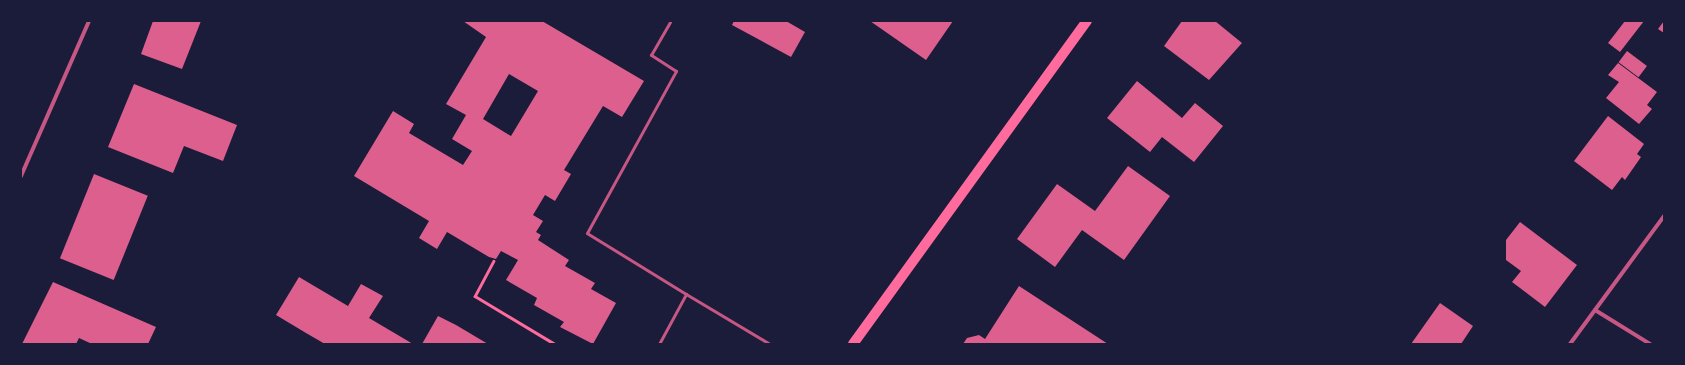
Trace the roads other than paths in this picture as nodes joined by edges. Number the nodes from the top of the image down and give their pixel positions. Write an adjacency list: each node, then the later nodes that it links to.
1 (89, 21): 4 (street)
2 (1087, 21): 10 (main road)
3 (670, 22): 6 (lane)
4 (21, 176)
5 (1664, 216): 7 (street)
6 (686, 294): 8 (lane); 9 (lane)
7 (1595, 310): 11 (street); 12 (street)
8 (659, 344)
9 (770, 344)
10 (853, 344)
11 (1570, 344)
12 (1650, 344)

